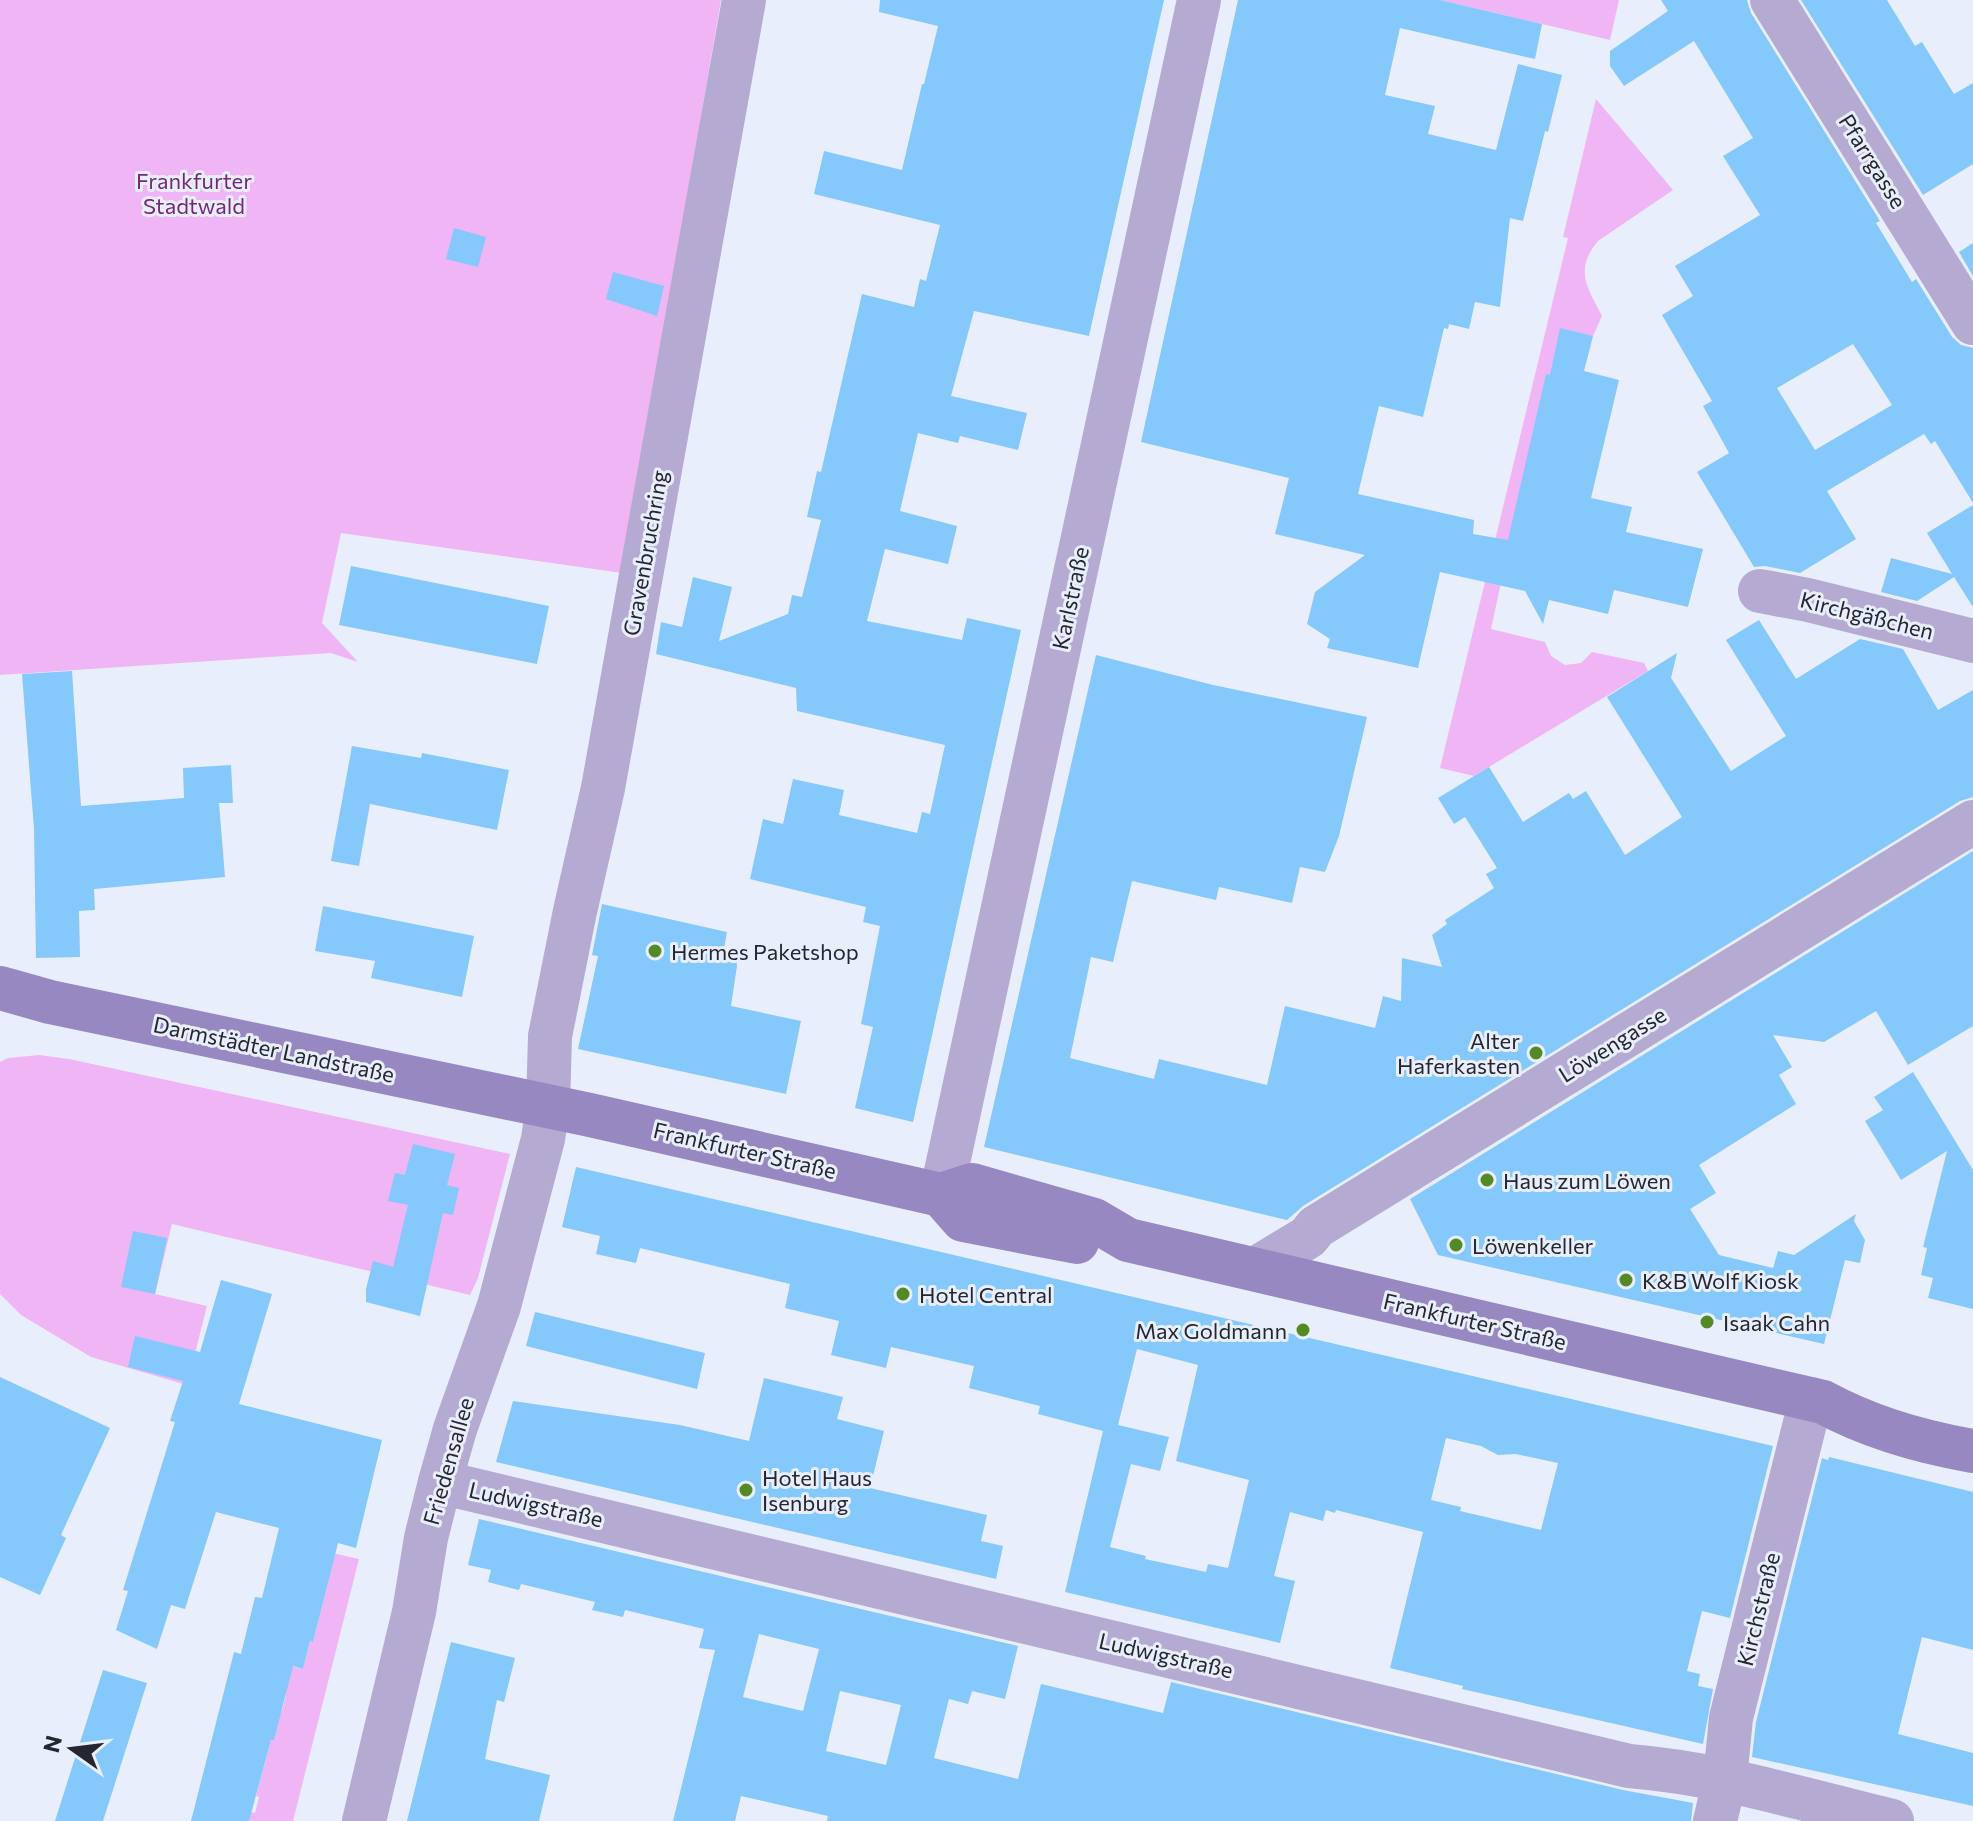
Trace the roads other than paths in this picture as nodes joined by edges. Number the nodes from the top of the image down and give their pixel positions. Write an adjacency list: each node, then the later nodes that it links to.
1 (744, 0): 11 (street, Gravenbruchring)
2 (1199, 0): 12 (street, Karlstraße)
3 (1772, 0): 4 (street, Pfarrgasse)
4 (1973, 323)
5 (1760, 591): 6 (street, Kirchgäßchen)
6 (1973, 641)
7 (1973, 822): 13 (street, Löwengasse)
8 (0, 988): 9 (main road, Darmstädter Landstraße)
9 (50, 1002): 10 (main road); 11 (main road, Darmstädter Landstraße)
10 (0, 1023)
11 (548, 1106): 12 (main road, Frankfurter Straße); 17 (street, Friedensallee)
12 (941, 1195): 13 (main road, Frankfurter Straße)
13 (1255, 1269): 14 (main road, Frankfurter Straße)
14 (1817, 1401): 15 (main road, Frankfurter Straße); 16 (main road, Frankfurter Straße); 18 (street, Kirchstraße)
15 (1973, 1423)
16 (1973, 1451)
17 (440, 1482): 18 (street, Ludwigstraße); 19 (street, Friedensallee)
18 (1725, 1779): 20 (street, Kirchstraße); 21 (street, Ludwigstraße)
19 (364, 1821)
20 (1715, 1821)
21 (1892, 1821)

